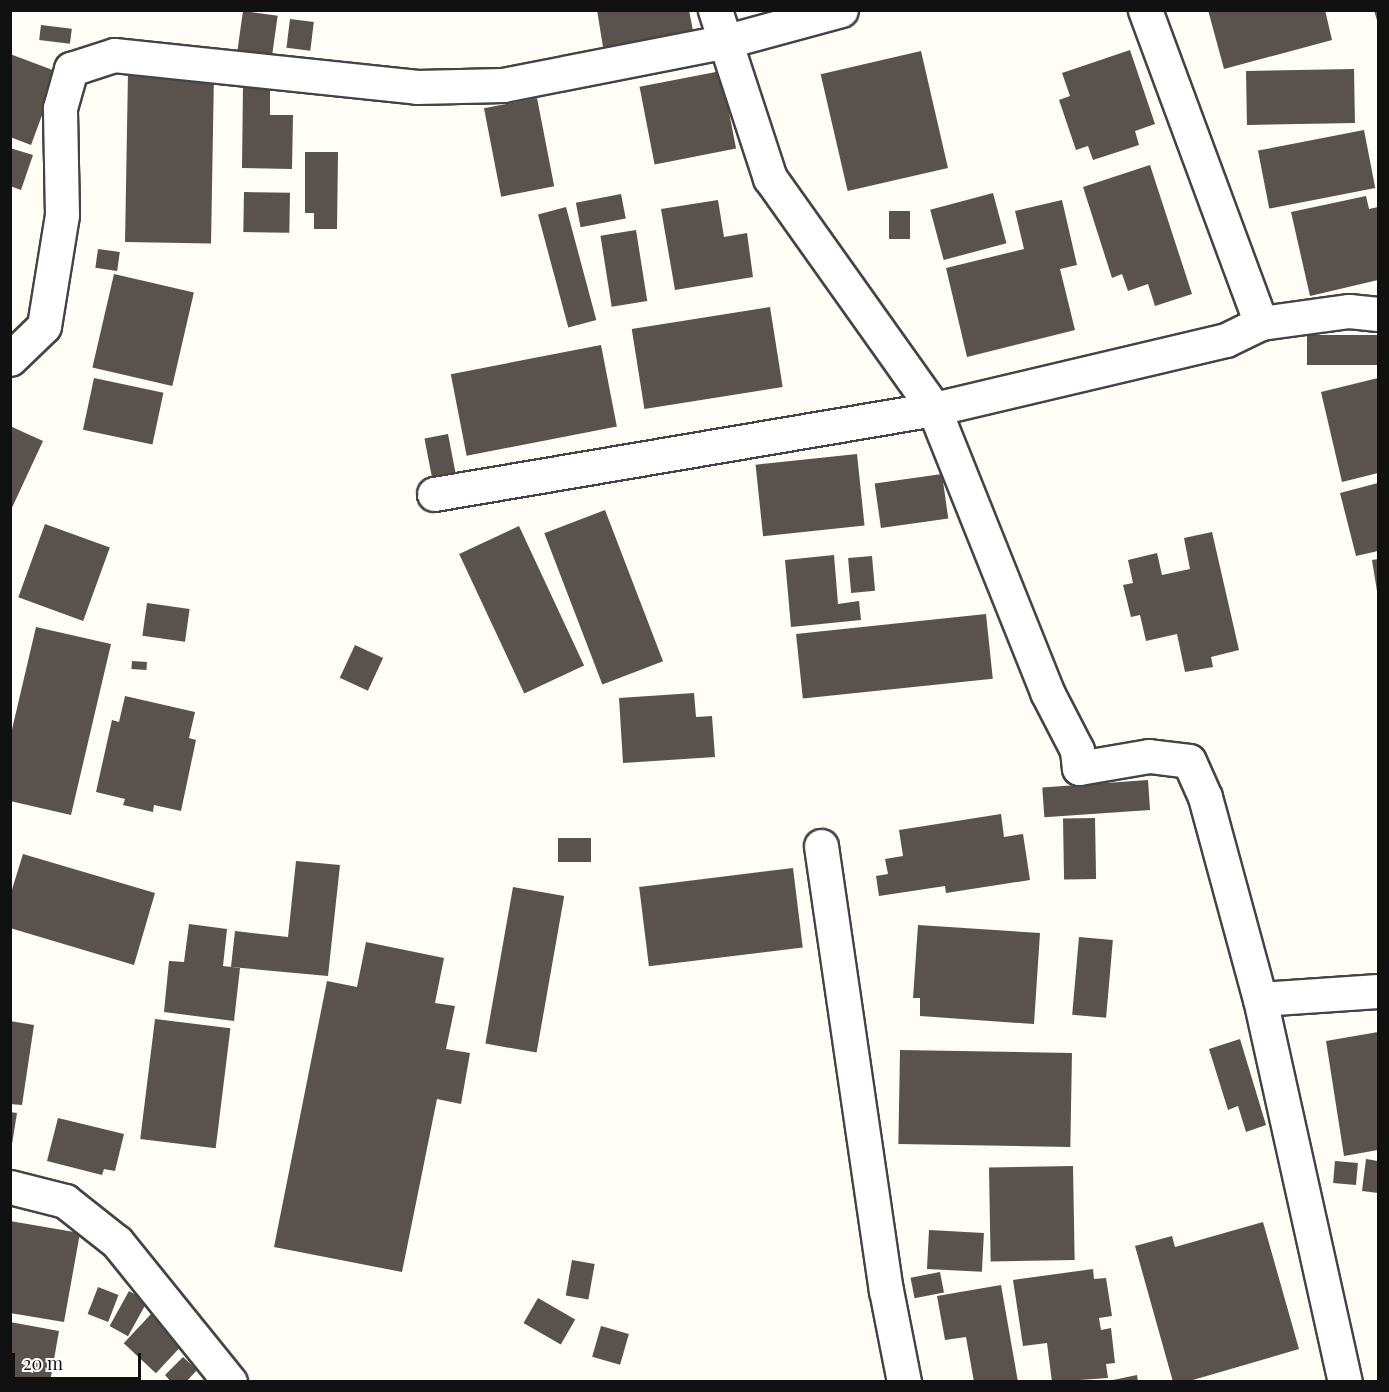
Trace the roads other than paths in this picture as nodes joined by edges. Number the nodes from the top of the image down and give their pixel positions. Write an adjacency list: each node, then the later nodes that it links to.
1 (715, 10): 4 (street)
2 (841, 10): 4 (street)
3 (1145, 10): 6 (street)
4 (728, 41): 7 (street); 8 (street)
5 (1378, 314): 6 (street)
6 (1261, 323): 8 (street)
7 (10, 359)
8 (933, 409): 9 (street); 12 (street)
9 (435, 494)
10 (821, 846): 15 (street)
11 (1378, 991): 12 (street)
12 (1260, 999): 16 (street)
13 (10, 1187): 14 (street)
14 (230, 1382)
15 (904, 1382)
16 (1345, 1382)

